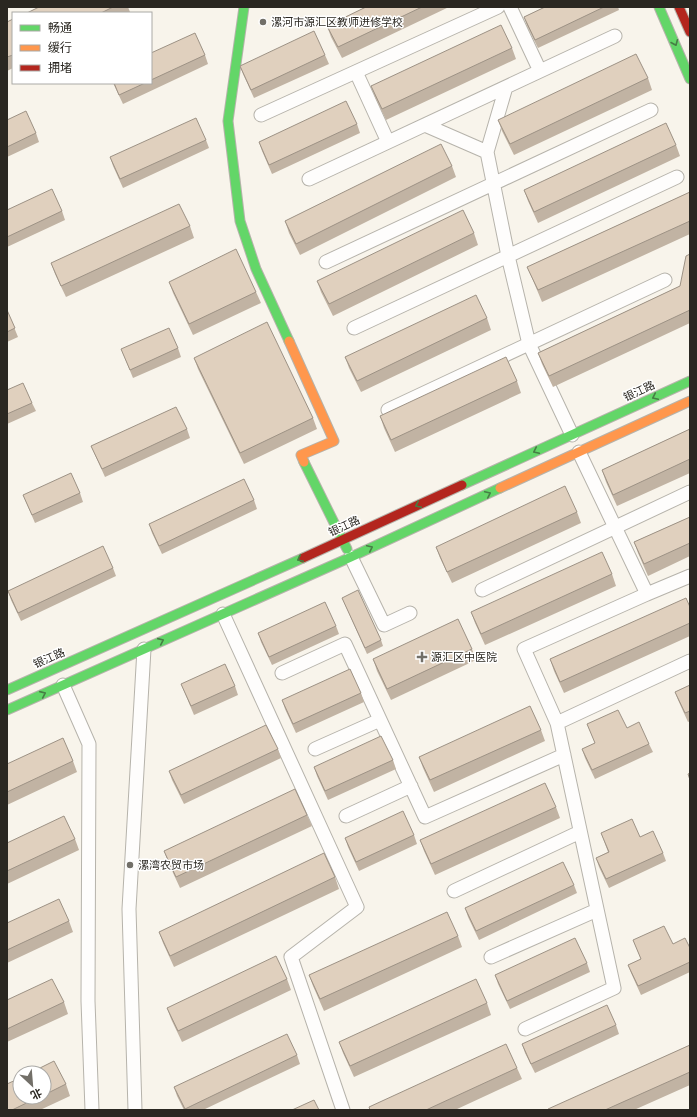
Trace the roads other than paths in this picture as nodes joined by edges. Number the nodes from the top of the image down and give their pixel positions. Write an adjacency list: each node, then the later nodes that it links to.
1 (244, 7): 32 (street)
2 (510, 7): 8 (street)
3 (659, 7): 10 (street, one-way to 10)
4 (679, 7): 6 (street)
5 (492, 8): 9 (street)
6 (690, 32)
7 (615, 36): 8 (street)
8 (540, 71): 11 (street)
9 (356, 72): 13 (street); 15 (street)
10 (690, 79)
11 (506, 87): 14 (street); 16 (street)
12 (651, 110): 19 (street)
13 (261, 115)
14 (424, 125): 15 (street); 16 (street)
15 (388, 142): 18 (street)
16 (487, 152): 19 (street)
17 (677, 177): 20 (street)
18 (309, 179)
19 (493, 184): 20 (street); 21 (street)
20 (508, 256): 23 (street); 24 (street)
21 (326, 262)
22 (665, 280): 24 (street)
23 (354, 328)
24 (529, 344): 27 (street); 28 (street)
25 (690, 381): 28 (street, 银江路, one-way to 28)
26 (690, 401): 29 (street)
27 (388, 410)
28 (572, 435): 29 (street); 32 (street, 银江路, one-way to 32)
29 (579, 452): 31 (street); 33 (street, one-way to 29)
30 (690, 492): 31 (street)
31 (615, 527): 35 (street); 36 (street)
32 (342, 540): 33 (street); 37 (street, 银江路, one-way to 37)
33 (351, 557): 38 (street); 39 (street)
34 (690, 576): 36 (street)
35 (482, 590)
36 (647, 594): 48 (street)
37 (215, 598): 39 (street); 42 (street, 银江路)
38 (410, 613)
39 (223, 614): 40 (street, one-way to 39); 60 (street)
40 (144, 649): 44 (street); 59 (street)
41 (690, 661): 48 (street)
42 (56, 668): 44 (street); 45 (street, 银江路)
43 (282, 673): 47 (street)
44 (63, 685): 46 (street, one-way to 44); 58 (street)
45 (7, 690)
46 (7, 710)
47 (380, 720): 49 (street); 51 (street)
48 (557, 723): 50 (street)
49 (315, 749)
50 (564, 755): 51 (street); 53 (street)
51 (411, 786): 52 (street)
52 (346, 816)
53 (580, 832): 54 (street); 55 (street)
54 (454, 891)
55 (597, 910): 56 (street); 57 (street)
56 (491, 957)
57 (525, 1029)
58 (92, 1110)
59 (134, 1110)
60 (343, 1110)

